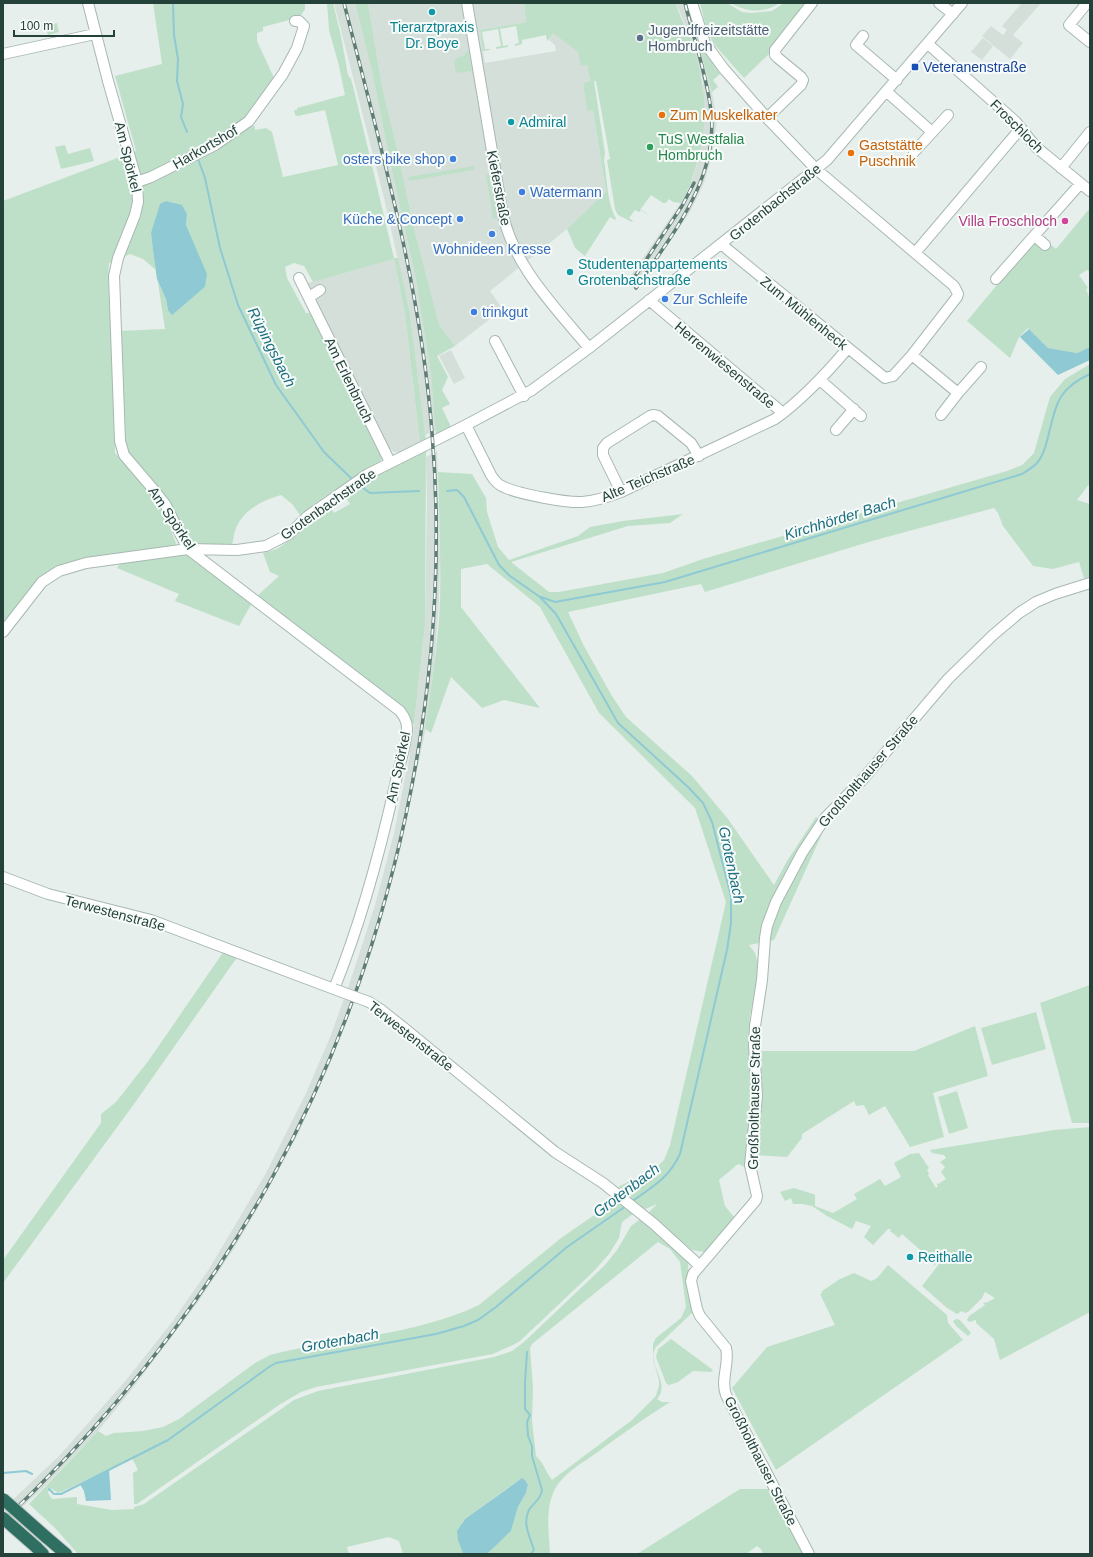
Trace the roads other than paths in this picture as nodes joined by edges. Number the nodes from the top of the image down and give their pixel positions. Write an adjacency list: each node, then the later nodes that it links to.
1 (88, 3): 10 (street, Am Spörkel)
2 (467, 3): 38 (street, Kieferstraße)
3 (692, 3): 18 (street)
4 (812, 3): 18 (street)
5 (939, 3): 8 (street)
6 (962, 3): 8 (street, Grotenbachstraße)
7 (1087, 3): 12 (street)
8 (953, 14): 13 (street, Grotenbachstraße)
9 (295, 21): 25 (street, Harkortshof)
10 (95, 34): 14 (street); 25 (street, Am Spörkel)
11 (863, 36): 15 (street)
12 (1090, 42)
13 (928, 44): 15 (street, Grotenbachstraße); 19 (street, Froschloch)
14 (3, 52)
15 (897, 80): 16 (street, Grotenbachstraße)
16 (887, 92): 20 (street); 24 (street, Grotenbachstraße)
17 (948, 115): 20 (street)
18 (767, 118): 24 (street)
19 (1021, 128): 23 (street, Froschloch); 31 (street)
20 (932, 132): 22 (street)
21 (1090, 132): 23 (street)
22 (914, 152)
23 (1061, 168): 26 (street, Froschloch)
24 (816, 169): 29 (street, Grotenbachstraße); 31 (street)
25 (137, 182): 52 (street, Am Spörkel)
26 (1080, 184): 27 (street, Froschloch); 28 (street)
27 (1090, 191)
28 (1035, 236): 30 (street); 33 (street)
29 (722, 244): 36 (street, Grotenbachstraße); 39 (street, Zum Mühlenheck)
30 (1045, 245)
31 (915, 253): 40 (street)
32 (298, 278): 35 (street, Am Erlenbruch)
33 (996, 279)
34 (320, 290): 35 (street)
35 (309, 297): 50 (street, Am Erlenbruch)
36 (649, 300): 38 (street, Grotenbachstraße); 45 (street, Herrenwiesenstraße)
37 (495, 342): 44 (street)
38 (589, 348): 44 (street, Grotenbachstraße)
39 (848, 348): 40 (street, Zum Mühlenheck); 42 (street, Alte Teichstraße)
40 (912, 355): 43 (street)
41 (981, 367): 43 (street)
42 (820, 380): 45 (street, Alte Teichstraße); 48 (street)
43 (958, 393): 46 (street)
44 (524, 396): 47 (street, Grotenbachstraße)
45 (783, 413): 49 (street, Alte Teichstraße)
46 (941, 415)
47 (466, 425): 50 (street, Grotenbachstraße); 51 (street, Alte Teichstraße)
48 (836, 430)
49 (699, 456): 51 (street, Alte Teichstraße); 51 (street)
50 (390, 462): 52 (street, Grotenbachstraße)
51 (621, 492)
52 (188, 549): 54 (street, Grotenbachstraße); 56 (street, Am Spörkel)
53 (1090, 583): 57 (street, Großholthauser Straße)
54 (3, 632)
55 (3, 877): 56 (street, Terwestenstraße)
56 (334, 989): 57 (street, Terwestenstraße, bridge)
57 (700, 1266): 62 (street, Großholthauser Straße)
58 (3, 1499): 61 (highway, bridge)
59 (3, 1518): 60 (highway, bridge)
60 (39, 1551)
61 (66, 1554)
62 (809, 1554)

